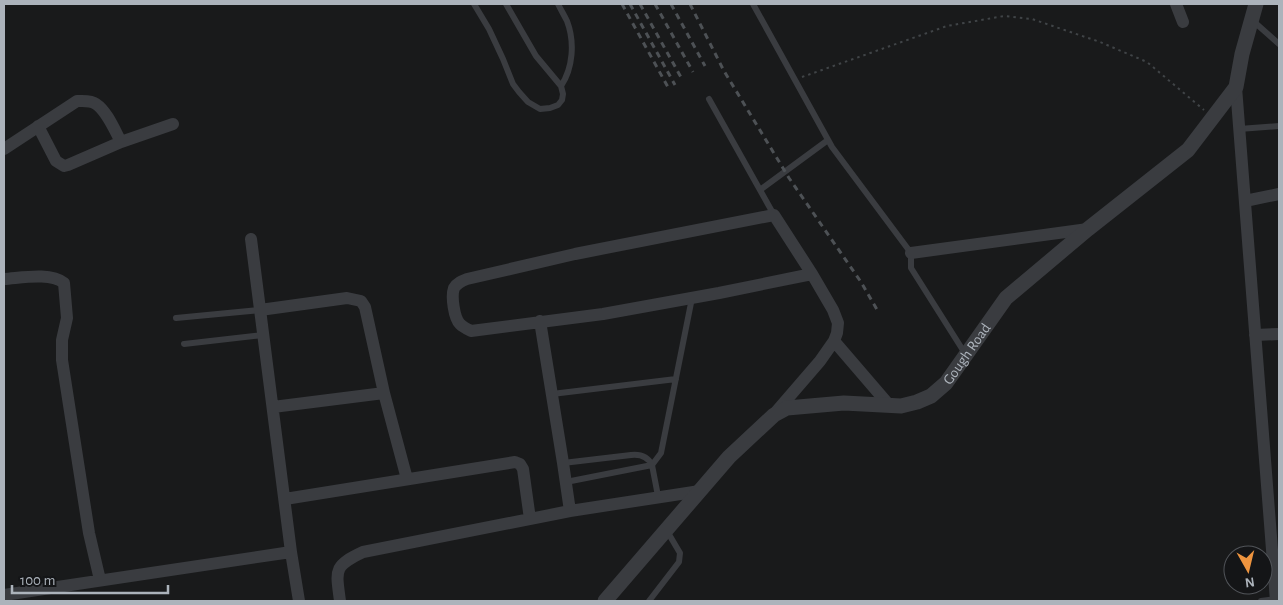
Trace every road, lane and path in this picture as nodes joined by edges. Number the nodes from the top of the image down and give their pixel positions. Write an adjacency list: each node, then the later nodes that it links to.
1 (474, 4): 11 (lane)
2 (506, 4): 11 (lane)
3 (558, 4): 11 (lane)
4 (753, 4): 10 (lane)
5 (1176, 4): 8 (street)
6 (1256, 4): 7 (street, Gough Road)
7 (1251, 19): 9 (lane); 12 (street, Gough Road)
8 (1182, 22)
9 (1279, 44)
10 (795, 80): 14 (path); 19 (lane)
11 (561, 86)
12 (1236, 87): 14 (street, Gough Road); 18 (street)
13 (709, 100): 22 (lane)
14 (1212, 118): 26 (street, Gough Road)
15 (173, 124): 20 (street)
16 (38, 126): 20 (street); 20 (street); 21 (street)
17 (1279, 126): 18 (lane)
18 (1239, 129): 24 (street)
19 (828, 140): 22 (lane); 28 (lane)
20 (121, 142)
21 (4, 149)
22 (760, 190): 25 (lane)
23 (1279, 194): 24 (street)
24 (1245, 201): 36 (street)
25 (774, 216): 29 (street); 34 (street)
26 (1088, 229): 28 (street); 40 (street, Gough Road)
27 (251, 239): 32 (street)
28 (910, 253): 40 (lane)
29 (812, 274): 31 (street); 38 (street)
30 (4, 278): 59 (street)
31 (692, 298): 34 (street); 41 (lane)
32 (260, 310): 33 (lane); 37 (street); 42 (street)
33 (176, 318)
34 (540, 321): 43 (street)
35 (1279, 334): 36 (street)
36 (1255, 335): 55 (street)
37 (263, 336): 39 (lane); 45 (street)
38 (834, 341): 44 (street); 46 (street)
39 (184, 344)
40 (966, 355): 44 (street, Gough Road)
41 (676, 379): 43 (lane); 48 (lane)
42 (384, 393): 45 (street); 49 (street)
43 (552, 394): 47 (street)
44 (889, 405): 46 (street, Gough Road)
45 (272, 407): 53 (street)
46 (774, 415): 51 (street, Gough Road)
47 (563, 463): 48 (lane); 50 (street)
48 (652, 465): 50 (lane); 52 (lane)
49 (407, 479): 53 (street); 56 (street)
50 (566, 482): 54 (street)
51 (700, 491): 52 (street); 57 (street, Gough Road)
52 (658, 496): 54 (street)
53 (284, 499): 58 (street)
54 (570, 510): 56 (street)
55 (1274, 516): 62 (street)
56 (530, 518): 64 (street)
57 (666, 531): 65 (street, Gough Road); 66 (lane)
58 (291, 552): 59 (street); 63 (street)
59 (100, 580): 61 (street)
60 (4, 595): 61 (street)
61 (33, 596)
62 (1276, 600): 67 (lane)
63 (299, 601)
64 (340, 601)
65 (605, 601)
66 (649, 601)
67 (1261, 601)

